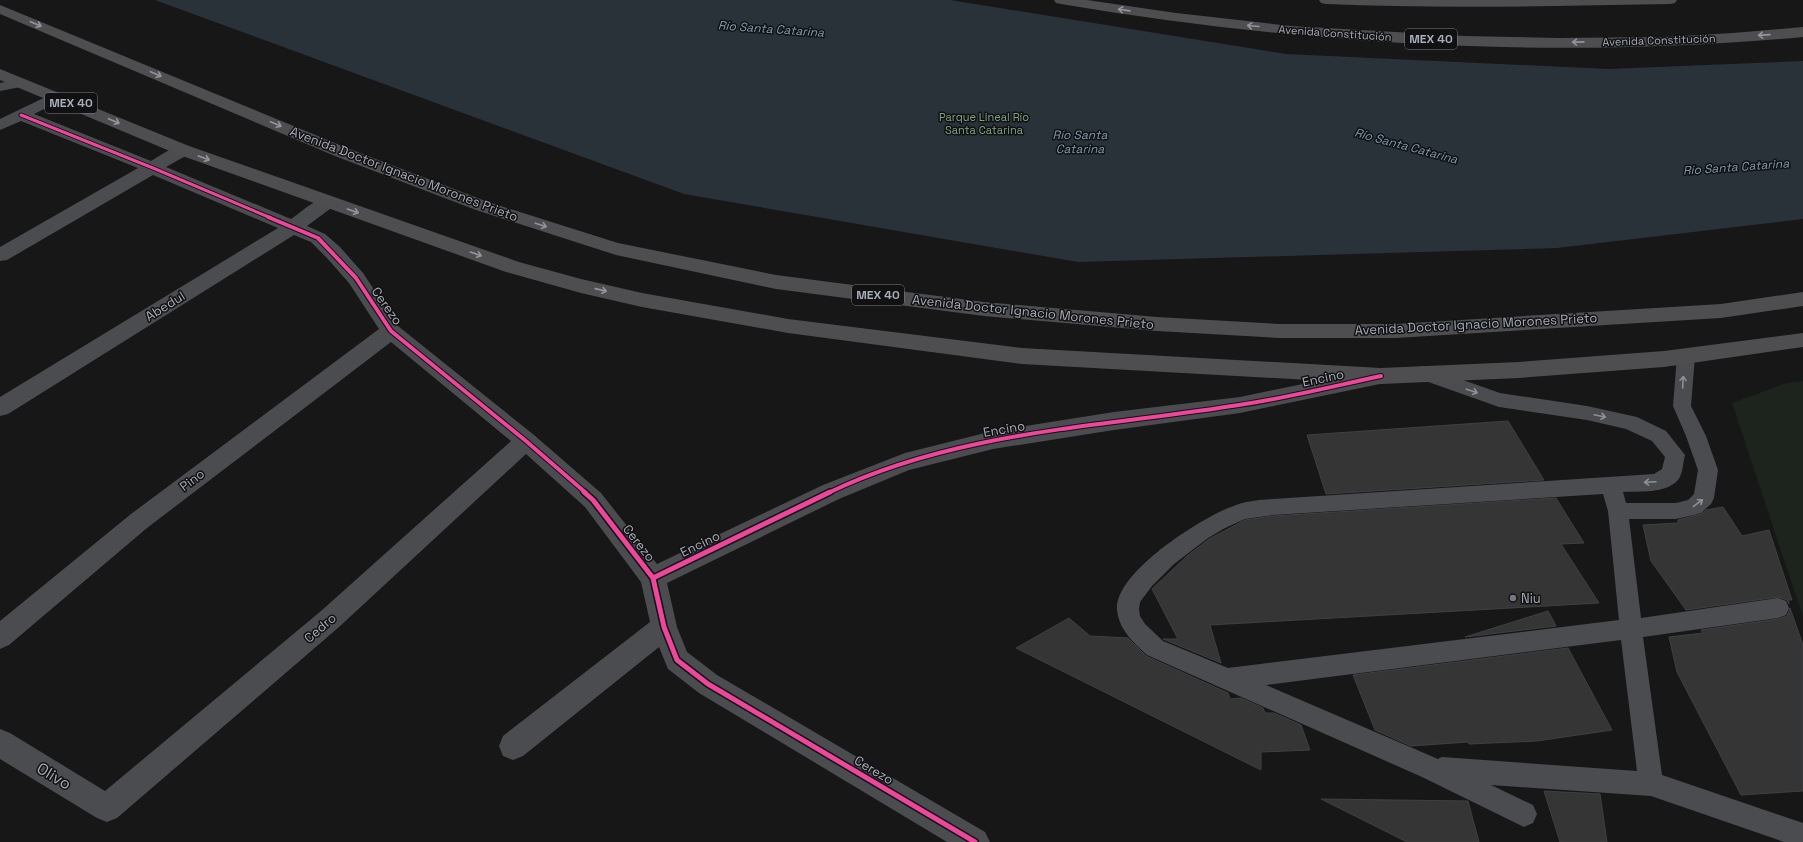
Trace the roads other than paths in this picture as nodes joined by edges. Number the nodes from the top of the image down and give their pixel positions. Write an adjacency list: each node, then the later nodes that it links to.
1 (1061, 0): 5 (highway, Avenida Constitución / MEX 40, one-way to 1)
2 (1326, 0): 3 (highway)
3 (1670, 0)
4 (0, 9): 17 (highway, Avenida Doctor Ignacio Morones Prieto / MEX 40, one-way to 17)
5 (1803, 32)
6 (0, 74): 7 (highway, MEX 40)
7 (21, 83): 8 (lane); 9 (highway, MEX 40)
8 (0, 88)
9 (56, 97): 10 (street); 12 (highway, MEX 40, one-way to 12)
10 (21, 114): 11 (street); 13 (street, Cerezo)
11 (0, 125)
12 (183, 150): 13 (street); 14 (highway, MEX 40, one-way to 14)
13 (153, 168): 15 (street, Cerezo); 16 (street)
14 (328, 202): 15 (street, Abedul); 22 (highway, MEX 40, one-way to 22)
15 (293, 227): 18 (street, Cerezo); 23 (street, Abedul)
16 (0, 255)
17 (1803, 299)
18 (391, 331): 24 (street, Cerezo); 31 (street, Pino)
19 (1803, 340): 20 (highway, MEX 40)
20 (1686, 356): 21 (highway, MEX 40); 26 (lane, one-way to 20)
21 (1423, 373): 22 (highway, MEX 40); 25 (lane, one-way to 25)
22 (1381, 376): 27 (street, Encino)
23 (0, 408)
24 (526, 441): 27 (street, Cerezo); 37 (street, Cedro)
25 (1611, 484): 26 (lane); 32 (lane)
26 (1618, 511): 30 (lane)
27 (653, 578): 29 (street, Cerezo)
28 (1778, 608): 30 (lane)
29 (664, 627): 34 (street); 40 (street, Cerezo)
30 (1631, 629): 32 (lane); 36 (lane)
31 (0, 637)
32 (1228, 679): 35 (lane)
33 (0, 743): 37 (street, Olivo)
34 (513, 746)
35 (1431, 768): 36 (lane); 38 (lane)
36 (1651, 784): 39 (lane)
37 (108, 808)
38 (1524, 814)
39 (1803, 836)
40 (975, 842)

